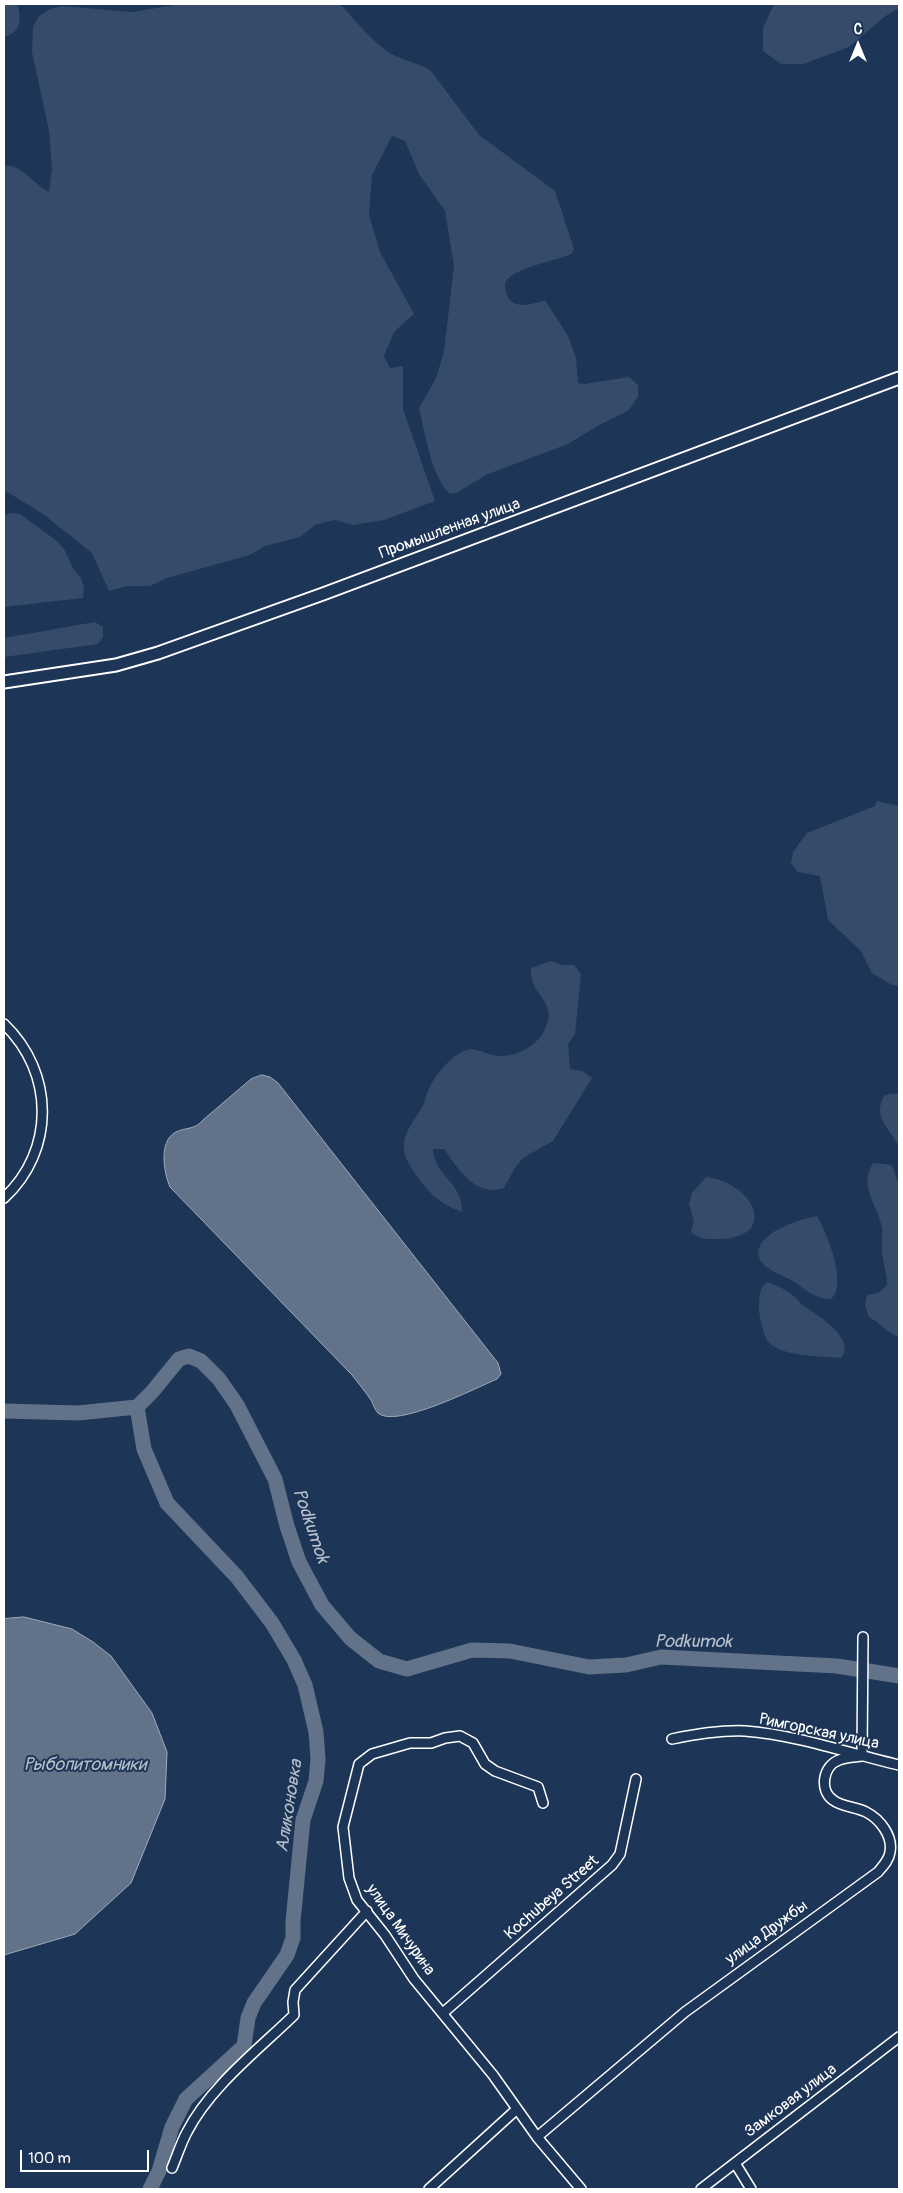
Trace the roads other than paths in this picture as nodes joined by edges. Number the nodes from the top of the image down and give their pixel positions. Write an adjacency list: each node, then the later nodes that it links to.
1 (899, 378): 2 (main road, Промышленная улица)
2 (4, 682)
3 (4, 1024): 4 (street)
4 (4, 1198)
5 (863, 1637): 7 (street)
6 (672, 1739): 7 (street, Римгорская улица)
7 (862, 1756): 8 (street, Римгорская улица); 15 (street, улица Дружбы)
8 (899, 1765)
9 (636, 1779): 12 (street, Kochubeya Street)
10 (543, 1802): 11 (street, улица Мичурина)
11 (367, 1911): 12 (street, улица Мичурина); 17 (street)
12 (443, 2013): 14 (street, улица Мичурина)
13 (899, 2037): 16 (street, Замковая улица)
14 (517, 2109): 15 (street, улица Мичурина); 18 (street)
15 (537, 2137): 19 (street, улица Мичурина)
16 (735, 2163): 20 (street, Замковая улица); 21 (street)
17 (172, 2168)
18 (429, 2189)
19 (581, 2189)
20 (702, 2189)
21 (752, 2189)

